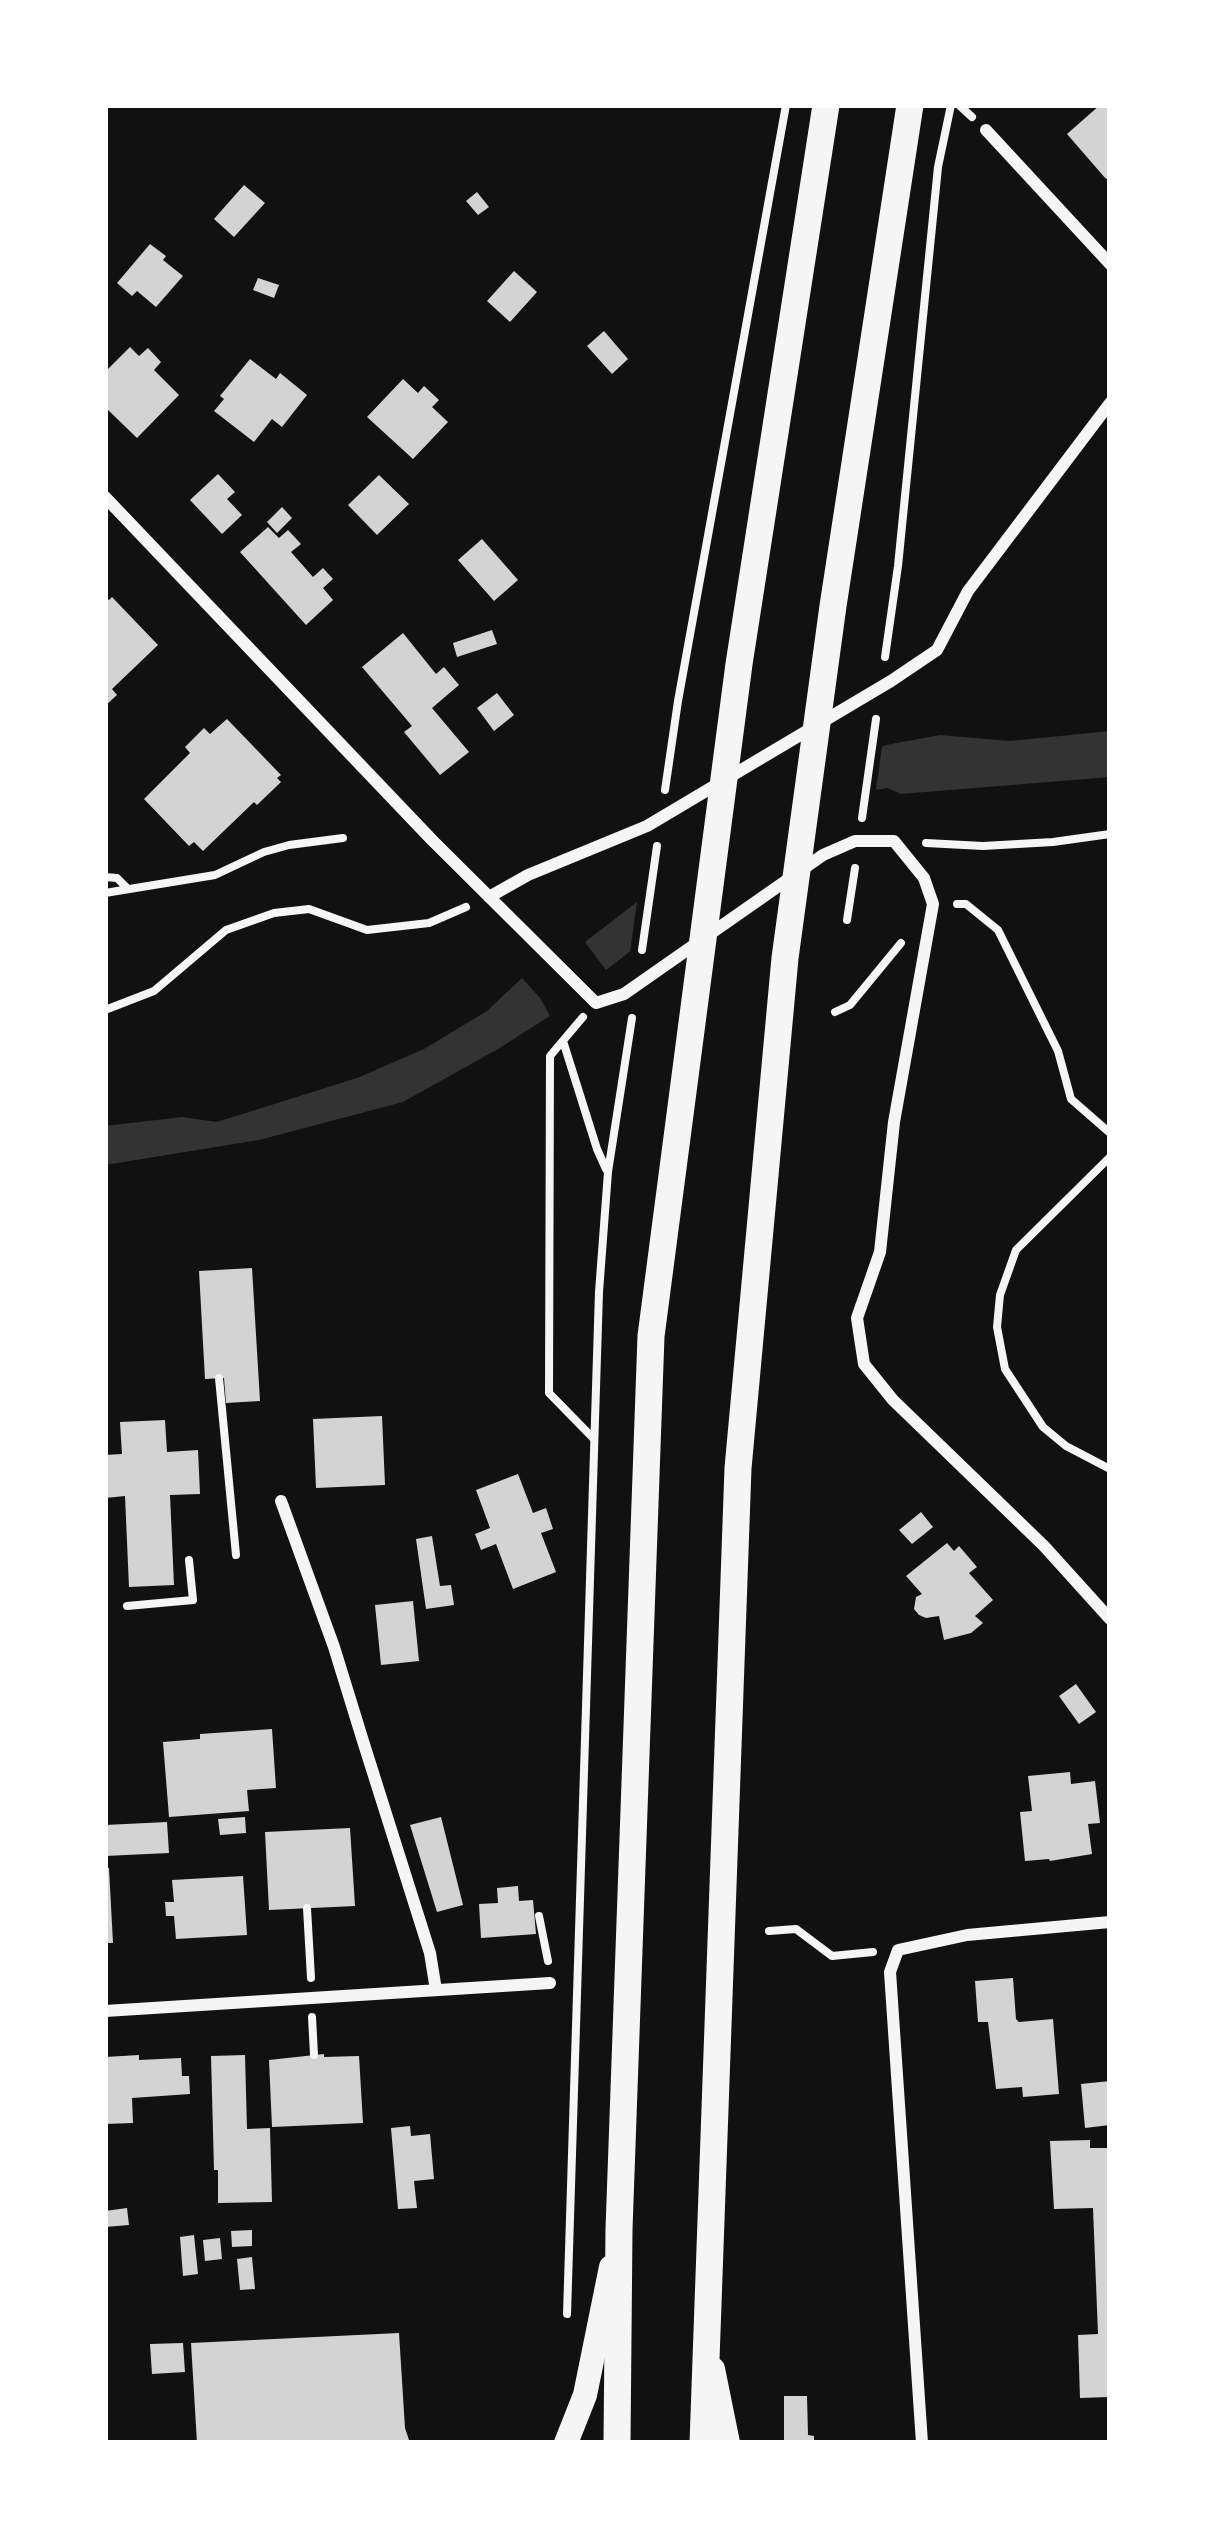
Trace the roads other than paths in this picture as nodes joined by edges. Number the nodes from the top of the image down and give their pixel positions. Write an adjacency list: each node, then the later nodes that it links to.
1 (826, 105): 14 (highway)
2 (910, 105): 15 (highway)
3 (986, 130): 4 (street)
4 (1110, 264)
5 (1110, 403): 7 (street)
6 (105, 497): 7 (street)
7 (489, 897): 9 (street)
8 (281, 1501): 12 (street)
9 (1110, 1619)
10 (1110, 1922): 20 (street)
11 (550, 1983): 12 (street)
12 (436, 1990): 13 (street)
13 (105, 2011)
14 (619, 2229): 16 (main road); 17 (highway)
15 (706, 2335): 18 (highway); 19 (main road)
16 (566, 2443)
17 (617, 2443)
18 (703, 2443)
19 (728, 2443)
20 (922, 2443)

